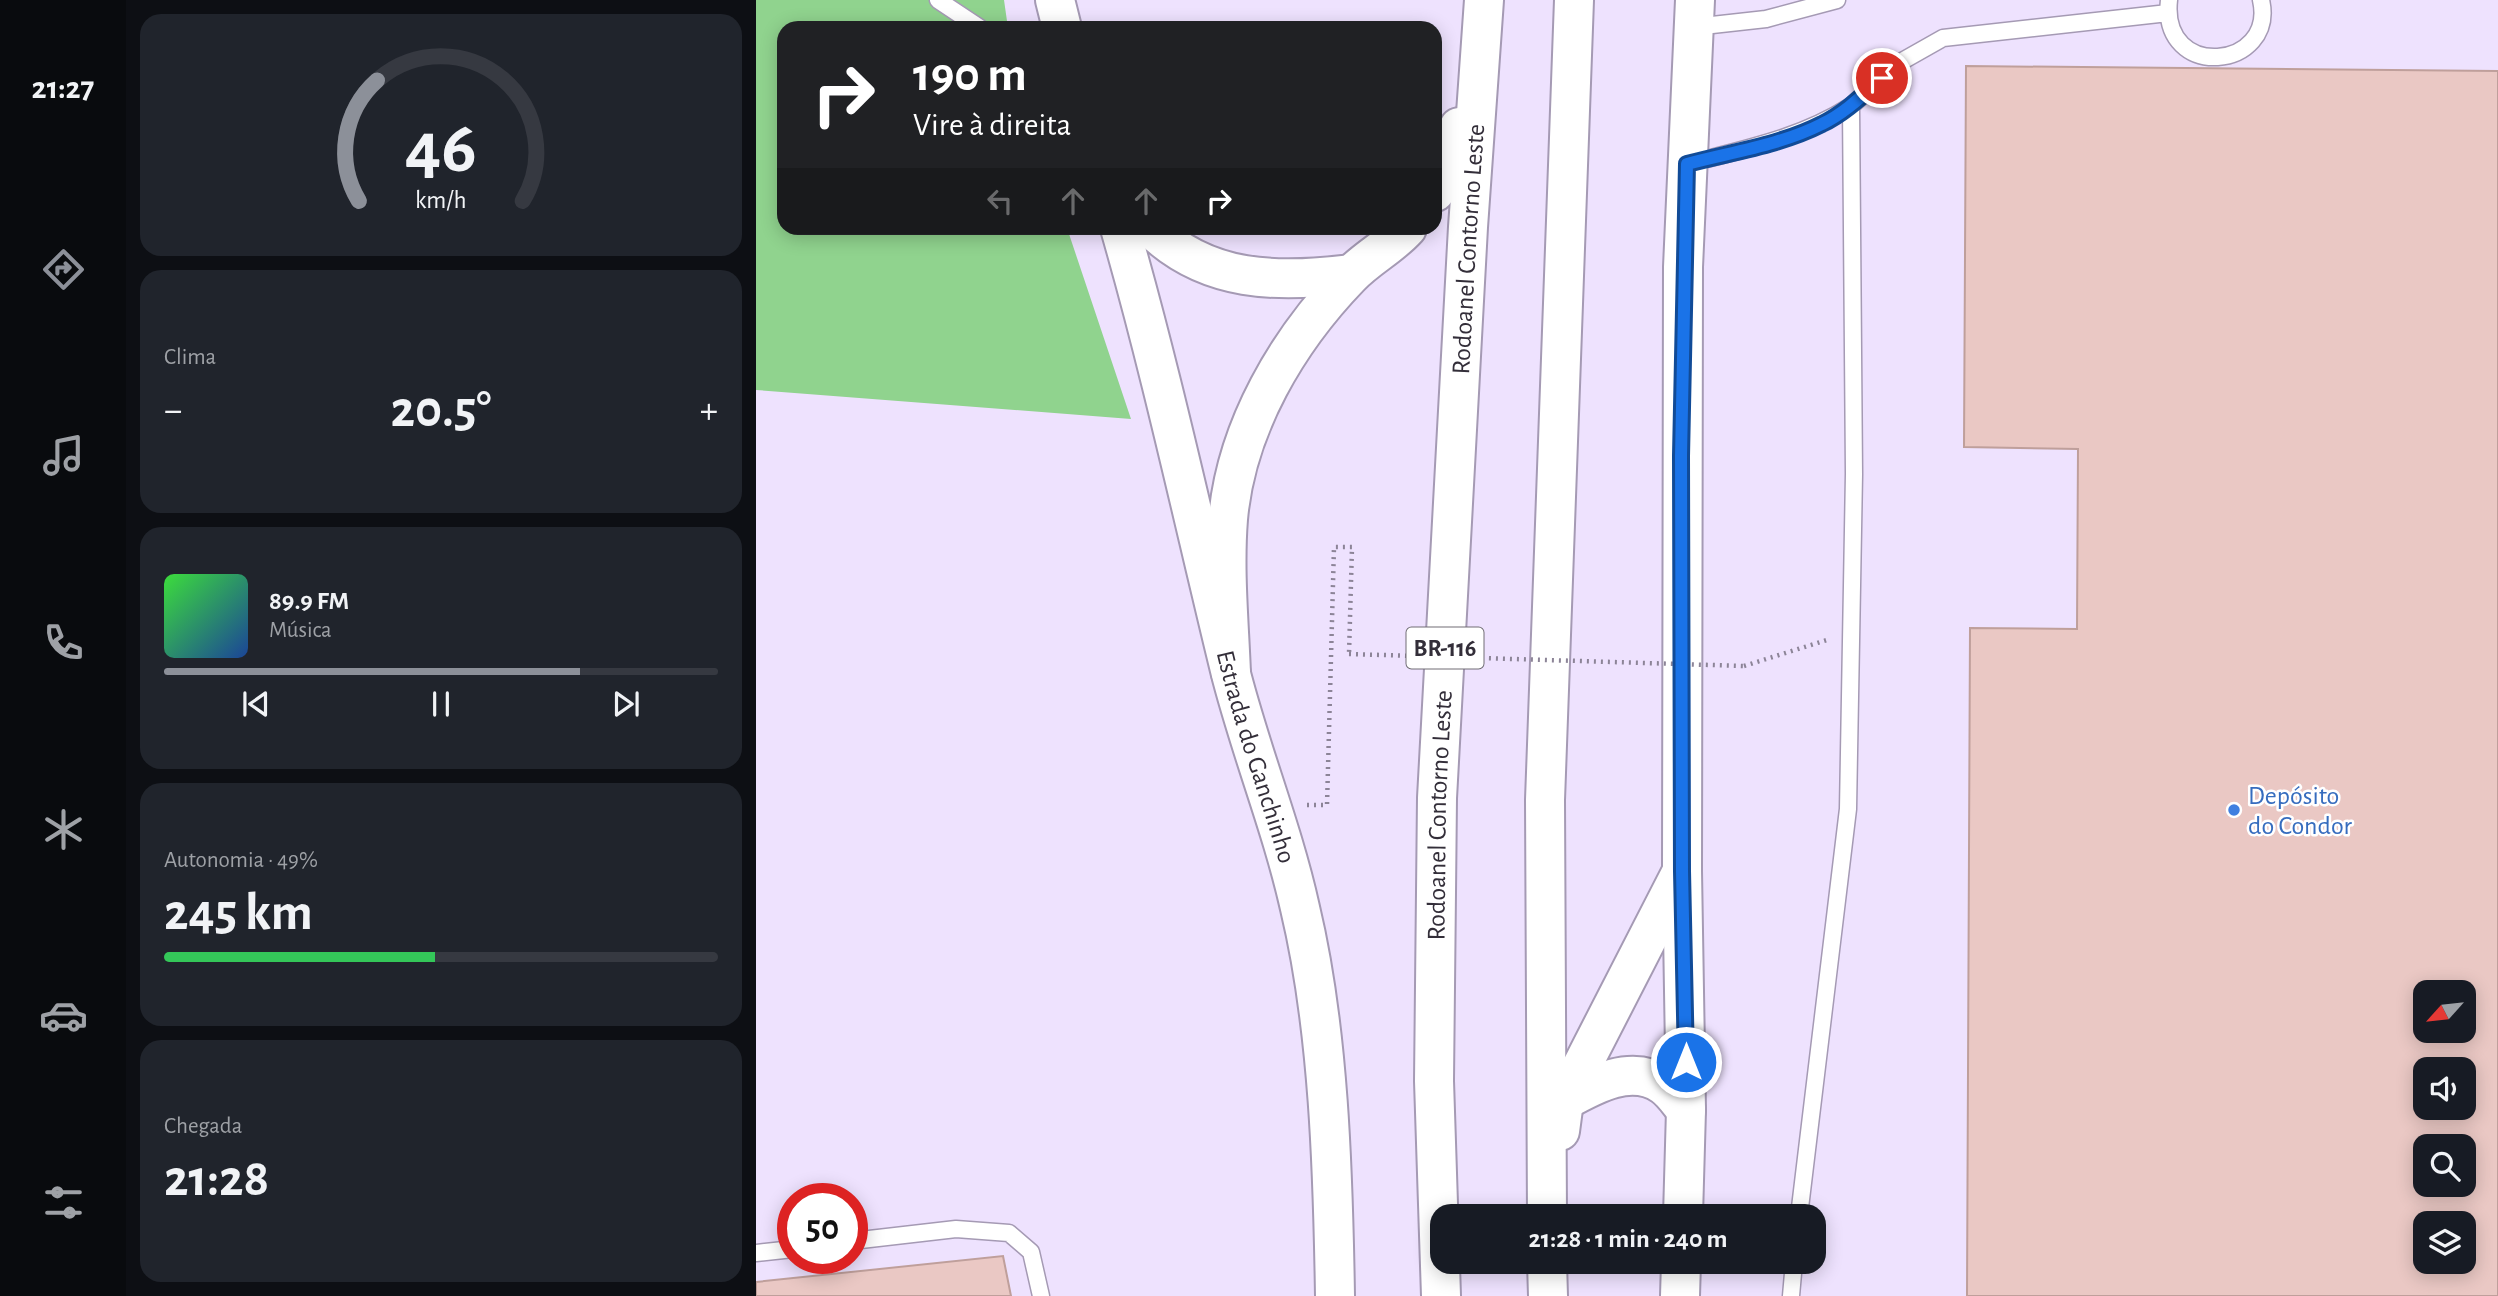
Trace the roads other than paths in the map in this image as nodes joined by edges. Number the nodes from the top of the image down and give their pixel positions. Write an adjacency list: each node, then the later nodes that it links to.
1 (938, 0): 10 (lane)
2 (1055, 0): 11 (main road)
3 (1476, 0): 14 (main road)
4 (1484, 0): 35 (main road, Rodoanel Contorno Leste / BR-116)
5 (1574, 0): 23 (main road)
6 (1837, 0): 9 (lane)
7 (2261, 0): 8 (lane)
8 (2168, 7): 12 (lane)
9 (1693, 14): 13 (main road)
10 (970, 21)
11 (1060, 21)
12 (1851, 106): 13 (lane); 26 (lane)
13 (1687, 164): 20 (main road)
14 (1442, 182)
15 (1121, 235): 19 (main road, Estrada do Ganchinho)
16 (1160, 235): 18 (main road)
17 (1398, 235): 18 (main road)
18 (1351, 274): 19 (main road)
19 (1231, 673): 34 (main road, Estrada do Ganchinho)
20 (1682, 871): 21 (main road); 22 (main road)
21 (1564, 1101): 22 (main road); 24 (main road)
22 (1686, 1110): 25 (main road)
23 (1549, 1204)
24 (1551, 1204)
25 (1683, 1204)
26 (1800, 1204)
27 (868, 1239): 33 (lane)
28 (777, 1250): 29 (lane)
29 (756, 1253)
30 (1547, 1274): 36 (main road)
31 (1681, 1274): 37 (main road)
32 (1793, 1274): 38 (lane)
33 (1041, 1296)
34 (1335, 1296)
35 (1441, 1296)
36 (1548, 1296)
37 (1680, 1296)
38 (1791, 1296)

